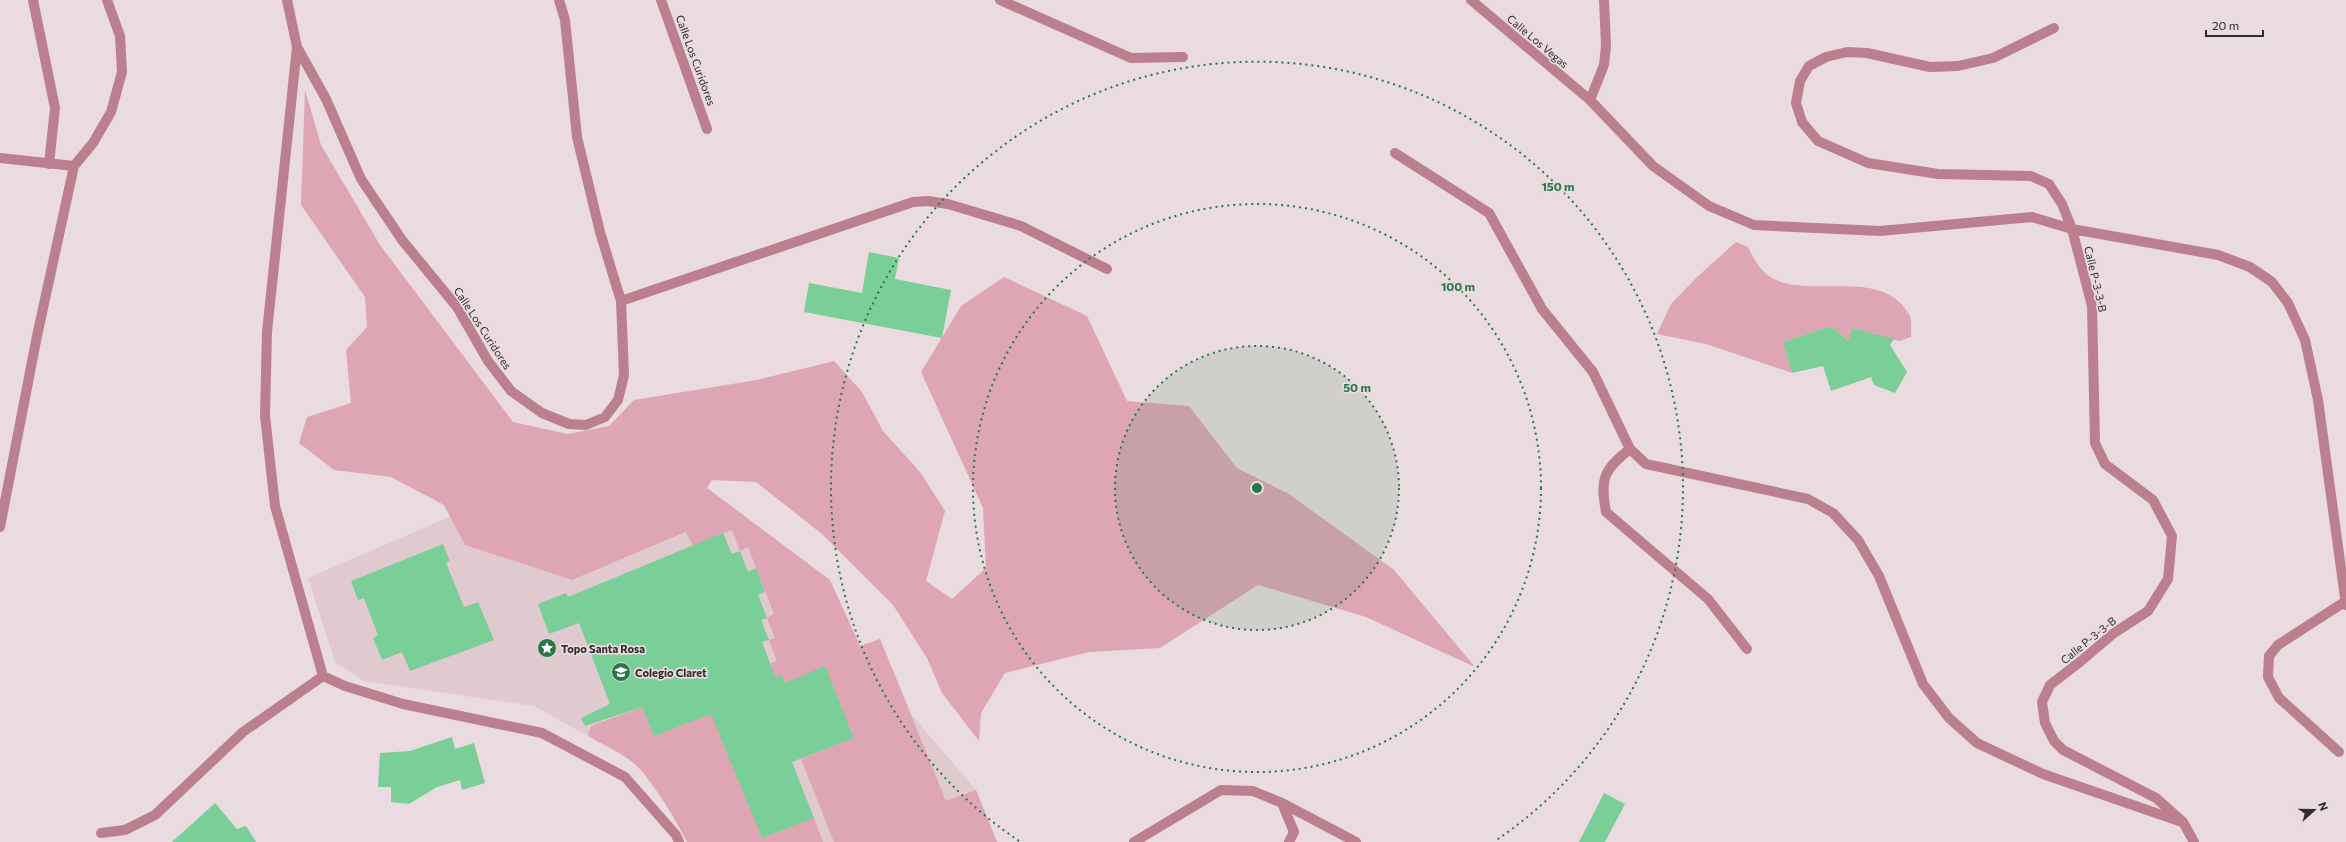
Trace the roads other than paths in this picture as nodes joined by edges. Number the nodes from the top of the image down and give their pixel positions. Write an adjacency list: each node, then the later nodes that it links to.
1 (33, 0): 16 (street)
2 (107, 0): 17 (street)
3 (287, 0): 10 (street, Calle Los Curidores)
4 (559, 0): 20 (street, Calle Los Curidores)
5 (661, 0): 13 (street, Calle Los Curidores)
6 (1000, 0): 11 (street)
7 (1471, 0): 12 (street, Calle Los Vegas)
8 (1604, 0): 12 (street)
9 (2054, 28): 18 (street, Calle P-3-3-B)
10 (297, 47): 20 (street, Calle Los Curidores); 25 (street)
11 (1183, 57)
12 (1590, 100): 18 (street, Calle Los Vegas)
13 (707, 129)
14 (1396, 153): 21 (street)
15 (0, 158): 16 (street)
16 (49, 164): 17 (street)
17 (74, 166): 22 (street)
18 (2072, 229): 23 (street, Calle Los Vegas); 28 (street, Calle P-3-3-B)
19 (1107, 269): 20 (street)
20 (621, 301)
21 (1630, 449): 24 (street); 28 (street)
22 (0, 527)
23 (2345, 603): 26 (street)
24 (1747, 649)
25 (323, 676): 29 (street); 30 (street)
26 (2338, 752)
27 (1282, 803): 31 (street); 32 (street); 33 (street)
28 (2183, 822): 34 (street, Calle P-3-3-B)
29 (101, 833)
30 (679, 842)
31 (1134, 842)
32 (1289, 842)
33 (1356, 842)
34 (2194, 842)

